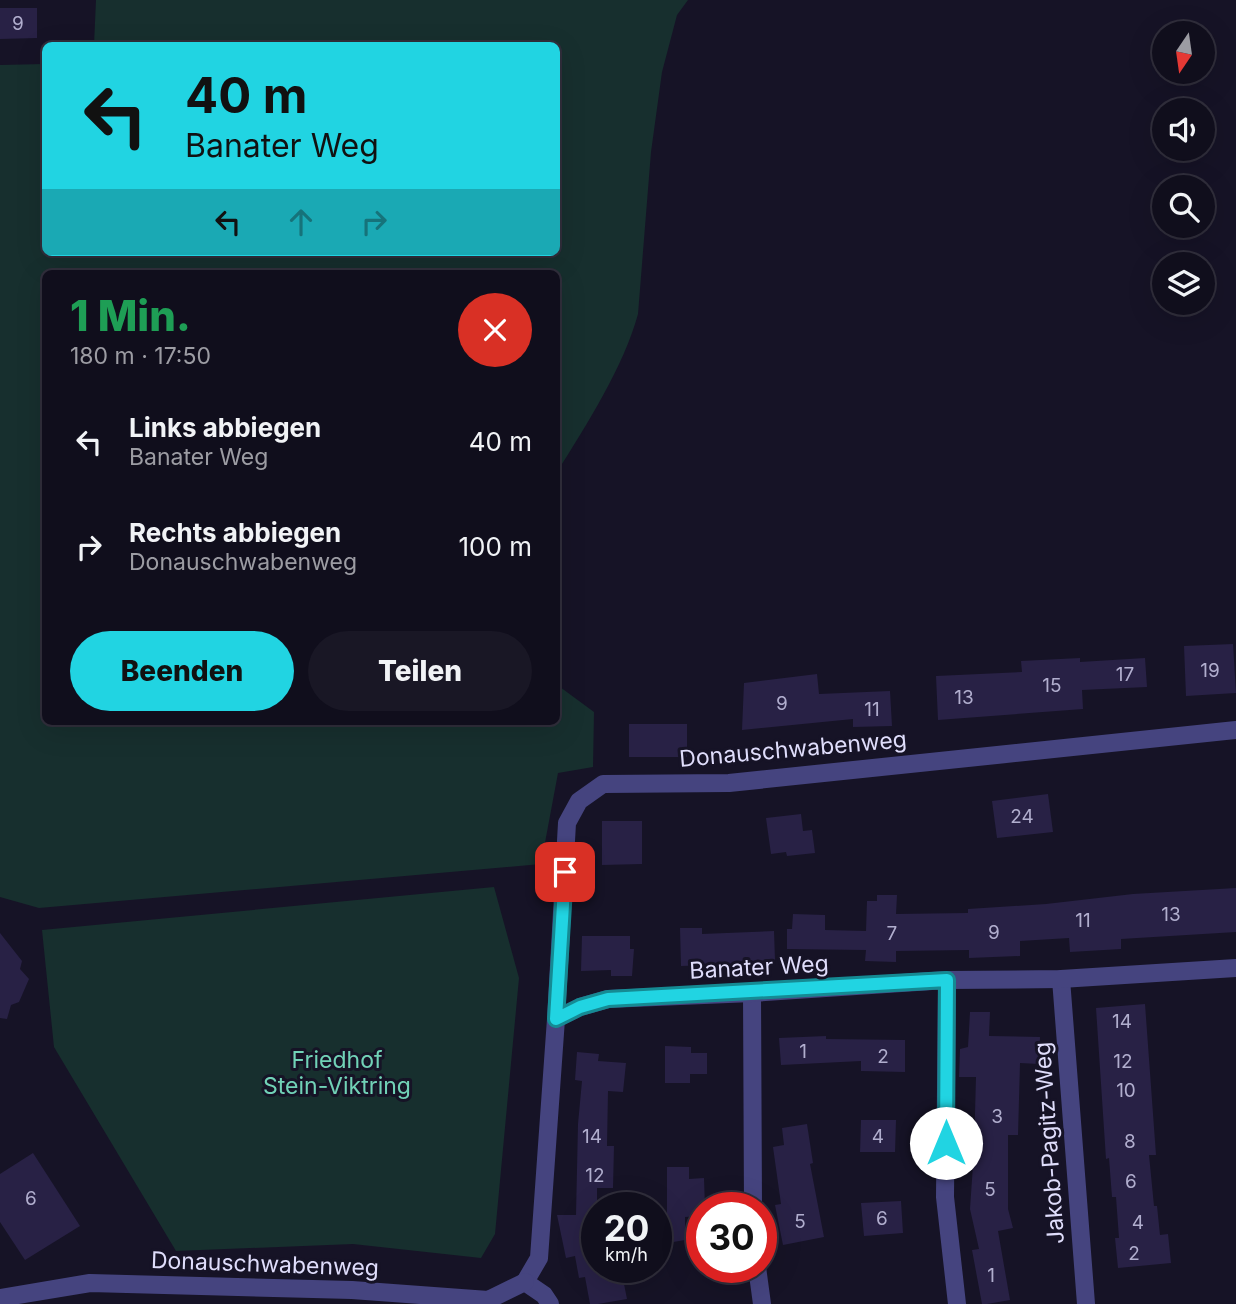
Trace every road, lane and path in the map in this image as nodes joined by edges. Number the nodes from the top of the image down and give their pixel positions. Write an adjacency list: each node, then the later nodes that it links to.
1 (1236, 730): 6 (street, Donauschwabenweg)
2 (1236, 968): 3 (street, Banater Weg)
3 (1061, 979): 4 (street, Banater Weg); 14 (street, Jakob-Pagitz-Weg)
4 (947, 980): 5 (street, Banater Weg); 13 (street)
5 (752, 993): 6 (street, Banater Weg); 7 (street)
6 (556, 1019): 8 (street)
7 (753, 1192)
8 (525, 1282): 10 (street, Donauschwabenweg); 11 (street)
9 (759, 1283): 12 (street)
10 (0, 1298)
11 (550, 1304)
12 (762, 1304)
13 (957, 1304)
14 (1086, 1304)

